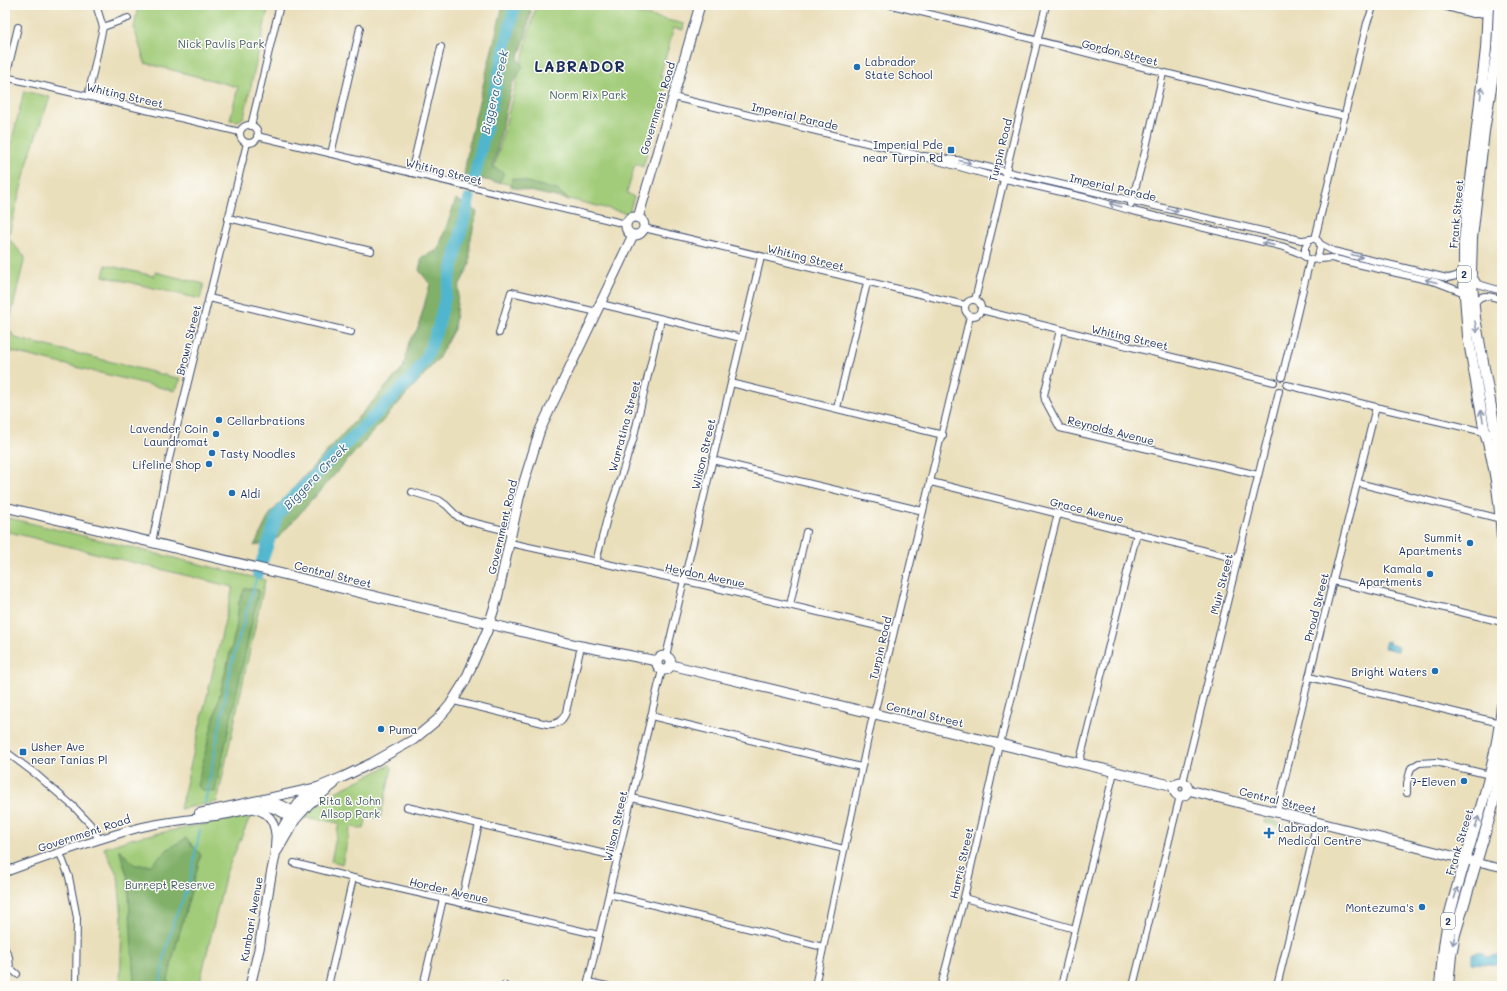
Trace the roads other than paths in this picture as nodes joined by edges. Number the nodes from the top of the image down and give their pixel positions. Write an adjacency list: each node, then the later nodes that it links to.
1 (96, 5): 14 (street)
2 (280, 5): 24 (street)
3 (700, 5): 22 (main road, Government Road)
4 (890, 5): 17 (street, Gordon Street)
5 (1046, 5): 17 (street, Turpin Road)
6 (1369, 5): 13 (street)
7 (1374, 5): 13 (street)
8 (1443, 5): 10 (street)
9 (1462, 5): 10 (street)
10 (1488, 7): 11 (street); 47 (highway, Frank Street / 2, one-way to 10)
11 (1500, 9): 49 (highway, Frank Street / 2)
12 (128, 18): 14 (street)
13 (1367, 23): 23 (street)
14 (103, 27): 21 (street)
15 (18, 28): 20 (street)
16 (360, 28): 28 (street)
17 (1038, 41): 19 (street, Gordon Street); 30 (street, Turpin Road)
18 (441, 47): 31 (street)
19 (1163, 73): 23 (street, Gordon Street); 33 (street)
20 (6, 77): 21 (street, Whiting Street)
21 (88, 96): 25 (street, Whiting Street)
22 (673, 97): 29 (street, Imperial Parade); 37 (main road, Government Road)
23 (1345, 116): 42 (street)
24 (251, 126): 25 (street); 26 (street)
25 (240, 132): 27 (street)
26 (257, 136): 27 (street); 28 (street, Whiting Street)
27 (247, 143): 36 (street, Brown Street)
28 (331, 154): 31 (street, Whiting Street)
29 (913, 154): 30 (street, Imperial Parade, one-way to 30); 32 (street, Imperial Parade)
30 (1005, 172): 32 (street, Turpin Road); 33 (street, Imperial Parade)
31 (411, 173): 39 (street, Whiting Street)
32 (1003, 179): 34 (street, Imperial Parade, one-way to 32); 54 (street, Turpin Road)
33 (1132, 201): 34 (street); 35 (street, Imperial Parade, one-way to 35)
34 (1129, 210): 38 (street, Imperial Parade)
35 (1186, 213): 38 (street); 42 (street, Imperial Parade)
36 (228, 218): 44 (street); 52 (street, Brown Street)
37 (638, 218): 39 (main road); 40 (main road)
38 (1184, 223): 46 (street, Imperial Parade, one-way to 38)
39 (626, 224): 41 (main road)
40 (644, 228): 41 (main road); 45 (street, Whiting Street)
41 (633, 235): 58 (main road, Government Road)
42 (1312, 240): 43 (street); 46 (street)
43 (1320, 244): 46 (street); 48 (street, Imperial Parade, one-way to 48)
44 (371, 251)
45 (762, 257): 50 (street, Whiting Street); 65 (street, Wilson Street)
46 (1310, 258): 48 (street, Imperial Parade); 66 (street)
47 (1464, 263): 48 (street, Imperial Parade); 53 (highway, Frank Street / 2)
48 (1380, 265): 53 (street, Imperial Parade, one-way to 48)
49 (1471, 273): 51 (street); 57 (highway, Frank Street / 2)
50 (867, 283): 56 (street, Whiting Street); 72 (street)
51 (1502, 291)
52 (209, 298): 63 (street); 89 (street, Brown Street)
53 (1464, 298): 74 (highway, Frank Street / 2, one-way to 53)
54 (975, 300): 56 (street); 59 (street)
55 (1502, 300): 57 (street)
56 (965, 305): 60 (street)
57 (1473, 307): 74 (highway, Frank Street / 2, one-way to 74)
58 (599, 308): 61 (street); 64 (street); 85 (main road, Government Road)
59 (981, 310): 60 (street); 62 (street, Whiting Street)
60 (970, 316): 73 (street, Turpin Road)
61 (661, 319): 65 (street); 92 (street, Warratina Street)
62 (1060, 330): 67 (street, Whiting Street); 77 (street, Reynolds Avenue)
63 (351, 332)
64 (499, 333)
65 (741, 338): 68 (street, Wilson Street)
66 (1282, 377): 67 (street); 69 (street)
67 (1274, 382): 70 (street)
68 (730, 383): 72 (street); 75 (street, Wilson Street)
69 (1287, 385): 70 (street); 71 (street)
70 (1279, 391): 77 (street, Muir Street)
71 (1376, 407): 74 (street); 79 (street, Proud Street)
72 (837, 408): 73 (street)
73 (943, 434): 78 (street, Turpin Road)
74 (1494, 434): 76 (highway, Frank Street / 2); 84 (highway, Frank Street / 2)
75 (712, 460): 82 (street); 93 (street, Wilson Street)
76 (1502, 468)
77 (1258, 475): 91 (street, Muir Street)
78 (930, 482): 82 (street, Turpin Road); 83 (street, Grace Avenue)
79 (1358, 482): 84 (street); 94 (street, Proud Street)
80 (412, 492): 85 (street)
81 (5, 507): 89 (main road, Central Street)
82 (923, 511): 98 (street, Turpin Road)
83 (1058, 513): 87 (street, Grace Avenue); 110 (street, Harris Street)
84 (1501, 520): 88 (highway, Frank Street / 2)
85 (512, 532): 90 (main road, Government Road)
86 (806, 532): 95 (street)
87 (1137, 533): 91 (street, Grace Avenue); 113 (street)
88 (1502, 537)
89 (152, 542): 97 (main road, Central Street)
90 (510, 543): 92 (street, Heydon Avenue); 97 (main road, Government Road)
91 (1238, 559): 118 (street, Muir Street)
92 (596, 562): 93 (street, Heydon Avenue)
93 (684, 581): 95 (street, Heydon Avenue); 100 (street, Wilson Street)
94 (1333, 581): 96 (street); 104 (street, Proud Street)
95 (790, 605): 98 (street, Heydon Avenue)
96 (1502, 622)
97 (490, 623): 99 (main road, Central Street); 105 (main road, Government Road)
98 (894, 630): 107 (street, Turpin Road)
99 (581, 646): 101 (main road, Central Street); 105 (street)
100 (666, 656): 101 (main road); 102 (main road)
101 (657, 661): 103 (main road)
102 (671, 665): 103 (main road); 107 (main road, Central Street)
103 (662, 670): 108 (street, Wilson Street)
104 (1309, 678): 109 (street); 127 (street, Proud Street)
105 (454, 701): 117 (main road, Government Road)
106 (1502, 706): 109 (highway, Frank Street / 2)
107 (873, 714): 110 (main road, Central Street); 114 (street, Turpin Road)
108 (651, 716): 114 (street); 124 (street, Wilson Street)
109 (1500, 723): 116 (highway, Frank Street / 2)
110 (999, 744): 113 (main road, Central Street); 144 (street, Harris Street)
111 (5, 751): 131 (street)
112 (1502, 760): 138 (highway, Frank Street / 2)
113 (1079, 764): 115 (main road, Central Street)
114 (861, 767): 133 (street, Turpin Road)
115 (1114, 772): 119 (main road, Central Street); 147 (street)
116 (1490, 775): 122 (street); 137 (highway, Frank Street / 2, one-way to 116)
117 (343, 777): 120 (main road, Government Road); 128 (main road, Government Road)
118 (1183, 782): 119 (main road); 121 (main road)
119 (1174, 786): 123 (main road)
120 (319, 787): 125 (street, Government Road); 128 (main road, Government Road)
121 (1188, 790): 123 (main road); 127 (main road, Central Street)
122 (1407, 793)
123 (1180, 796): 161 (street)
124 (632, 798): 133 (street); 136 (street, Wilson Street)
125 (247, 807): 128 (street, Government Road); 131 (street, Government Road); 132 (street, Government Road)
126 (407, 807): 130 (street)
127 (1277, 812): 129 (main road, Central Street)
128 (294, 816): 132 (main road, Kumbari Avenue); 135 (main road, Kumbari Avenue)
129 (1317, 822): 137 (main road, Central Street); 162 (street)
130 (479, 824): 136 (street); 146 (street)
131 (99, 839): 134 (street, Government Road)
132 (276, 840): 135 (main road, Kumbari Avenue)
133 (844, 849): 149 (street, Turpin Road)
134 (60, 853): 141 (street, Government Road); 153 (street)
135 (275, 856): 154 (main road, Kumbari Avenue)
136 (618, 857): 143 (street, Wilson Street)
137 (1466, 859): 138 (main road, Central Street); 163 (highway, Frank Street / 2, one-way to 137)
138 (1476, 862): 140 (street, Central Street); 164 (highway, Frank Street / 2, one-way to 164)
139 (294, 863): 142 (street, Horder Avenue)
140 (1502, 868)
141 (5, 872)
142 (353, 878): 145 (street, Horder Avenue); 155 (street)
143 (609, 894): 148 (street, Wilson Street); 149 (street)
144 (964, 898): 147 (street); 159 (street, Harris Street)
145 (443, 899): 146 (street, Horder Avenue); 156 (street)
146 (461, 904): 148 (street, Horder Avenue)
147 (1075, 928): 160 (street)
148 (599, 935): 152 (street, Wilson Street)
149 (823, 947): 158 (street, Turpin Road)
150 (5, 949): 151 (street)
151 (17, 974)
152 (588, 984): 157 (street)
153 (76, 986)
154 (250, 986)
155 (328, 986)
156 (422, 986)
157 (607, 986)
158 (815, 986)
159 (941, 986)
160 (1061, 986)
161 (1133, 986)
162 (1277, 986)
163 (1440, 986)
164 (1448, 986)

